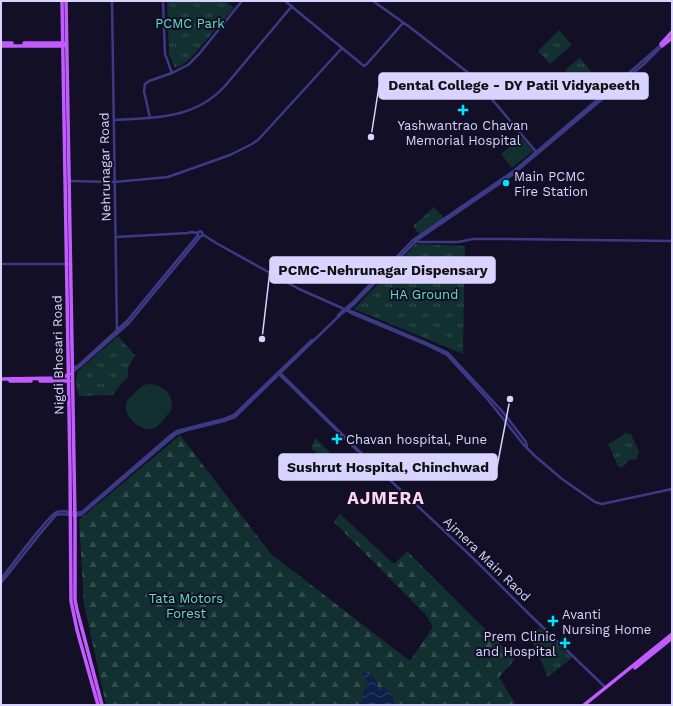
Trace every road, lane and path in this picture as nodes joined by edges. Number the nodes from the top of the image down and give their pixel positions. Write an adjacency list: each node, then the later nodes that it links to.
1 (62, 1): 13 (main road, Nigdi Bhosari Road)
2 (66, 1): 13 (main road, Nigdi Bhosari Road)
3 (112, 1): 19 (street, Nehrunagar Road)
4 (163, 1): 17 (street)
5 (242, 1): 17 (street)
6 (285, 1): 8 (street)
7 (373, 1): 9 (street)
8 (292, 6): 16 (street); 18 (street)
9 (403, 23): 16 (street); 20 (street)
10 (672, 32): 15 (main road)
11 (672, 35): 15 (street)
12 (672, 38): 15 (main road)
13 (65, 44): 14 (main road); 21 (main road, Nigdi Bhosari Road)
14 (1, 45)
15 (661, 45): 20 (street)
16 (342, 48): 22 (street)
17 (172, 73): 18 (street)
18 (150, 118): 19 (street)
19 (114, 120): 22 (street, Nehrunagar Road)
20 (537, 153): 25 (street)
21 (67, 181): 22 (street); 28 (main road, Nigdi Bhosari Road)
22 (115, 182): 24 (street, Nehrunagar Road)
23 (199, 235): 24 (street); 29 (street); 30 (street)
24 (116, 237): 30 (street, Nehrunagar Road)
25 (414, 240): 26 (street); 29 (street)
26 (672, 241)
27 (1, 264): 28 (street)
28 (68, 264): 31 (main road, Nigdi Bhosari Road)
29 (345, 309): 33 (street); 36 (street)
30 (117, 332): 31 (street); 32 (street)
31 (70, 367): 32 (main road, Nigdi Bhosari Road)
32 (70, 373): 34 (main road); 35 (main road, Nigdi Bhosari Road)
33 (279, 373): 37 (street); 42 (street, Ajmera Main Raod)
34 (1, 380): 35 (main road)
35 (70, 381): 37 (main road, Nigdi Bhosari Road)
36 (672, 488)
37 (72, 514): 38 (street); 39 (street); 45 (main road, Nigdi Bhosari Road); 46 (main road, Nigdi Bhosari Road)
38 (1, 579)
39 (1, 584)
40 (672, 634): 43 (main road)
41 (672, 638): 43 (main road)
42 (600, 683): 43 (street, Ajmera Main Raod); 44 (street)
43 (606, 688): 44 (main road)
44 (600, 693): 47 (main road)
45 (98, 705)
46 (102, 705)
47 (584, 705)

